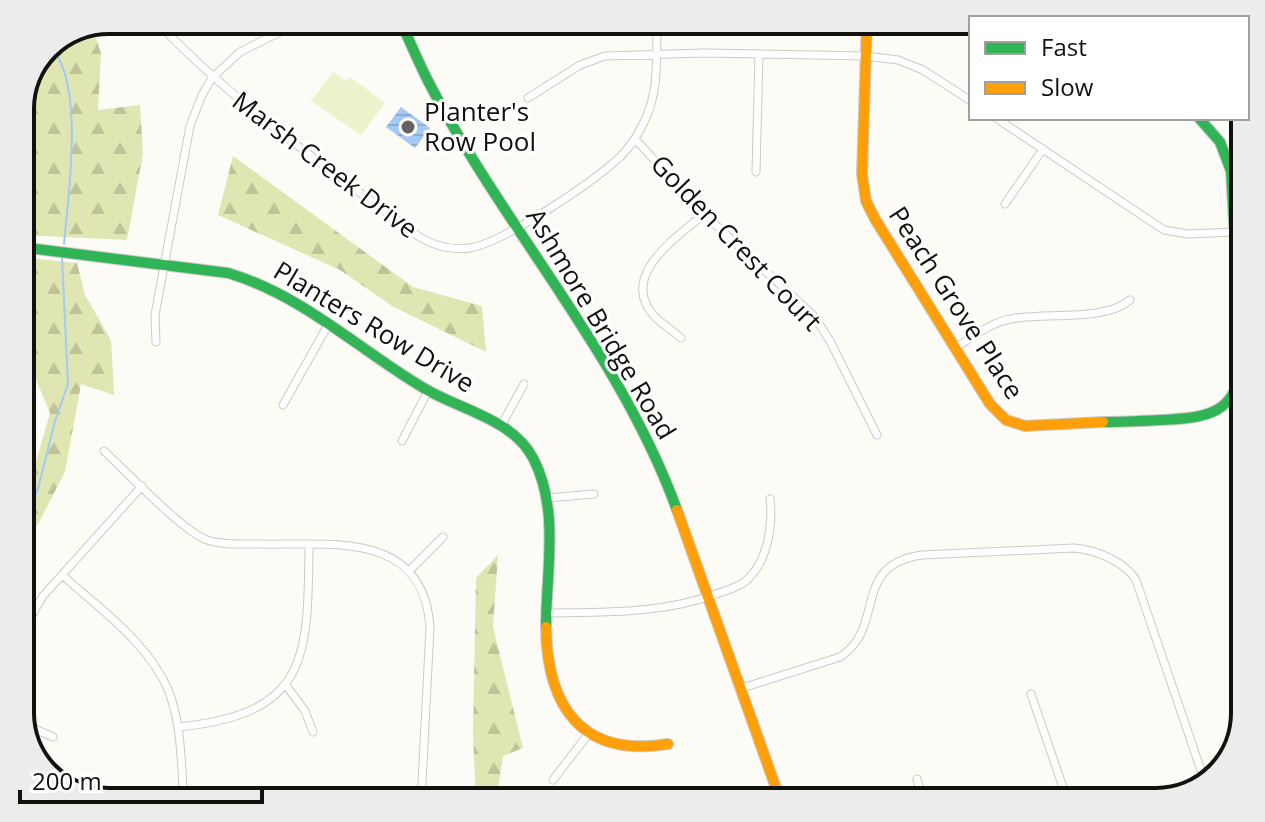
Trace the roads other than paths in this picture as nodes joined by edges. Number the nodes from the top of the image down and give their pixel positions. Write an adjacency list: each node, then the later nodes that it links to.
1 (169, 34): 9 (street, Marsh Creek Drive)
2 (273, 34): 9 (street)
3 (406, 34): 20 (street, Ashmore Bridge Road)
4 (657, 34): 6 (street)
5 (866, 34): 8 (street, Peach Grove Place)
6 (656, 53): 7 (street); 10 (street); 14 (street)
7 (759, 54): 8 (street); 17 (street)
8 (865, 56): 11 (street); 28 (street, Peach Grove Place)
9 (212, 78): 20 (street, Marsh Creek Drive); 23 (street)
10 (528, 98)
11 (969, 100)
12 (999, 120): 15 (street)
13 (1201, 120): 16 (street, Peach Grove Place)
14 (635, 139): 19 (street, Golden Crest Court); 20 (street, Marsh Creek Drive)
15 (1043, 149): 18 (street); 21 (street)
16 (1231, 171)
17 (756, 172)
18 (1005, 204)
19 (704, 214): 26 (street); 34 (street, Golden Crest Court)
20 (518, 227): 45 (street, Ashmore Bridge Road)
21 (1231, 232)
22 (34, 249): 23 (street, Planters Row Drive)
23 (164, 264): 25 (street, Planters Row Drive); 27 (street)
24 (1130, 300): 28 (street)
25 (328, 325): 30 (street, Planters Row Drive); 32 (street)
26 (681, 338)
27 (156, 342)
28 (955, 348): 31 (street, Peach Grove Place)
29 (524, 384): 33 (street)
30 (428, 391): 33 (street, Planters Row Drive); 35 (street)
31 (1231, 396)
32 (283, 405)
33 (501, 426): 39 (street, Planters Row Drive)
34 (877, 435)
35 (402, 441)
36 (104, 451): 37 (street)
37 (142, 486): 42 (street); 44 (street)
38 (594, 494): 39 (street)
39 (547, 498): 47 (street, Planters Row Drive)
40 (770, 499): 45 (street)
41 (443, 537): 43 (street)
42 (309, 546): 43 (street); 48 (street)
43 (409, 571): 61 (street)
44 (62, 575): 46 (street); 51 (street)
45 (706, 598): 47 (street); 49 (street, Ashmore Bridge Road)
46 (34, 611)
47 (547, 613): 54 (street, Planters Row Drive)
48 (285, 684): 51 (street); 53 (street)
49 (739, 689): 57 (street); 62 (street, Ashmore Bridge Road)
50 (1031, 694): 64 (street)
51 (178, 727): 60 (street)
52 (37, 730): 55 (street)
53 (313, 732)
54 (589, 733): 56 (street); 59 (street)
55 (53, 737)
56 (668, 744)
57 (1201, 772)
58 (917, 779): 63 (street)
59 (553, 780)
60 (183, 788)
61 (422, 788)
62 (776, 788)
63 (919, 788)
64 (1063, 788)

